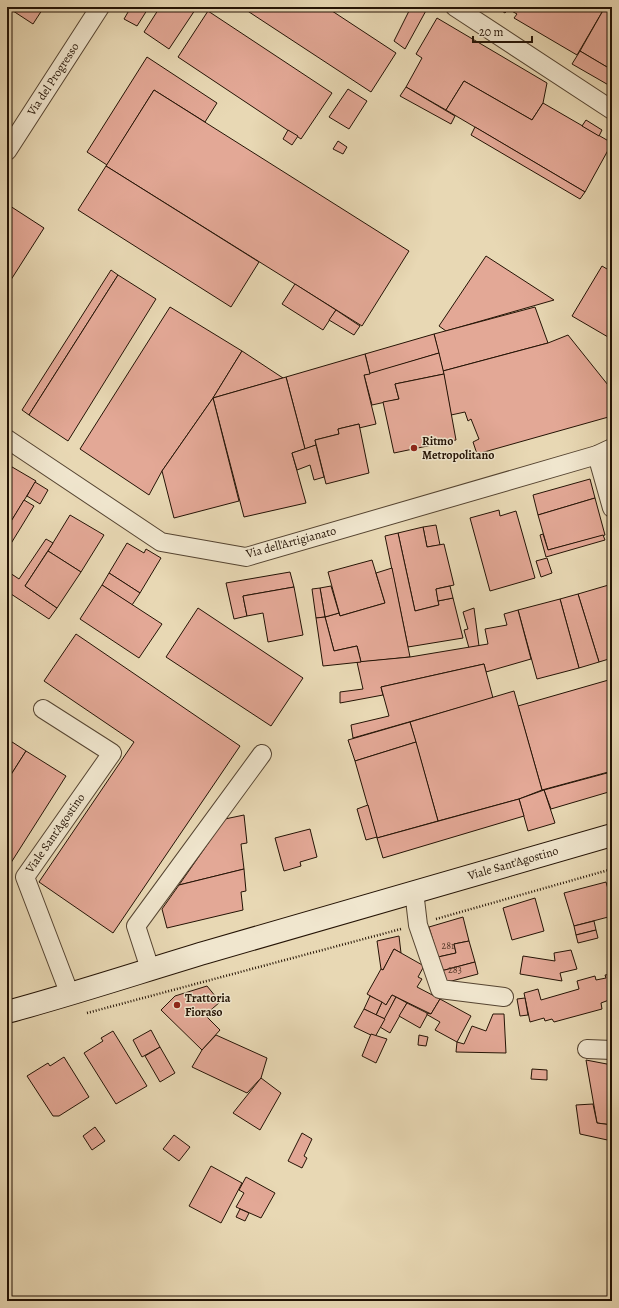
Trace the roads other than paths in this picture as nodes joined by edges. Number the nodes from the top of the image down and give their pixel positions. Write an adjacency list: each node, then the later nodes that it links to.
1 (100, 7): 4 (street, Via del Progresso)
2 (455, 7): 3 (street)
3 (612, 110)
4 (7, 151)
5 (7, 439): 6 (street, Via dell'Artigianato)
6 (604, 452): 7 (street, Via dell'Artigianato)
7 (612, 508)
8 (43, 709): 13 (street, Viale Sant'Agostino)
9 (262, 754): 12 (street)
10 (612, 835): 11 (main road, Viale Sant'Agostino)
11 (414, 891): 12 (main road, Viale Sant'Agostino); 14 (street)
12 (150, 969): 13 (main road, Viale Sant'Agostino)
13 (70, 995): 15 (main road, Viale Sant'Agostino)
14 (504, 997)
15 (7, 1012)
16 (588, 1049): 17 (street)
17 (612, 1050)

